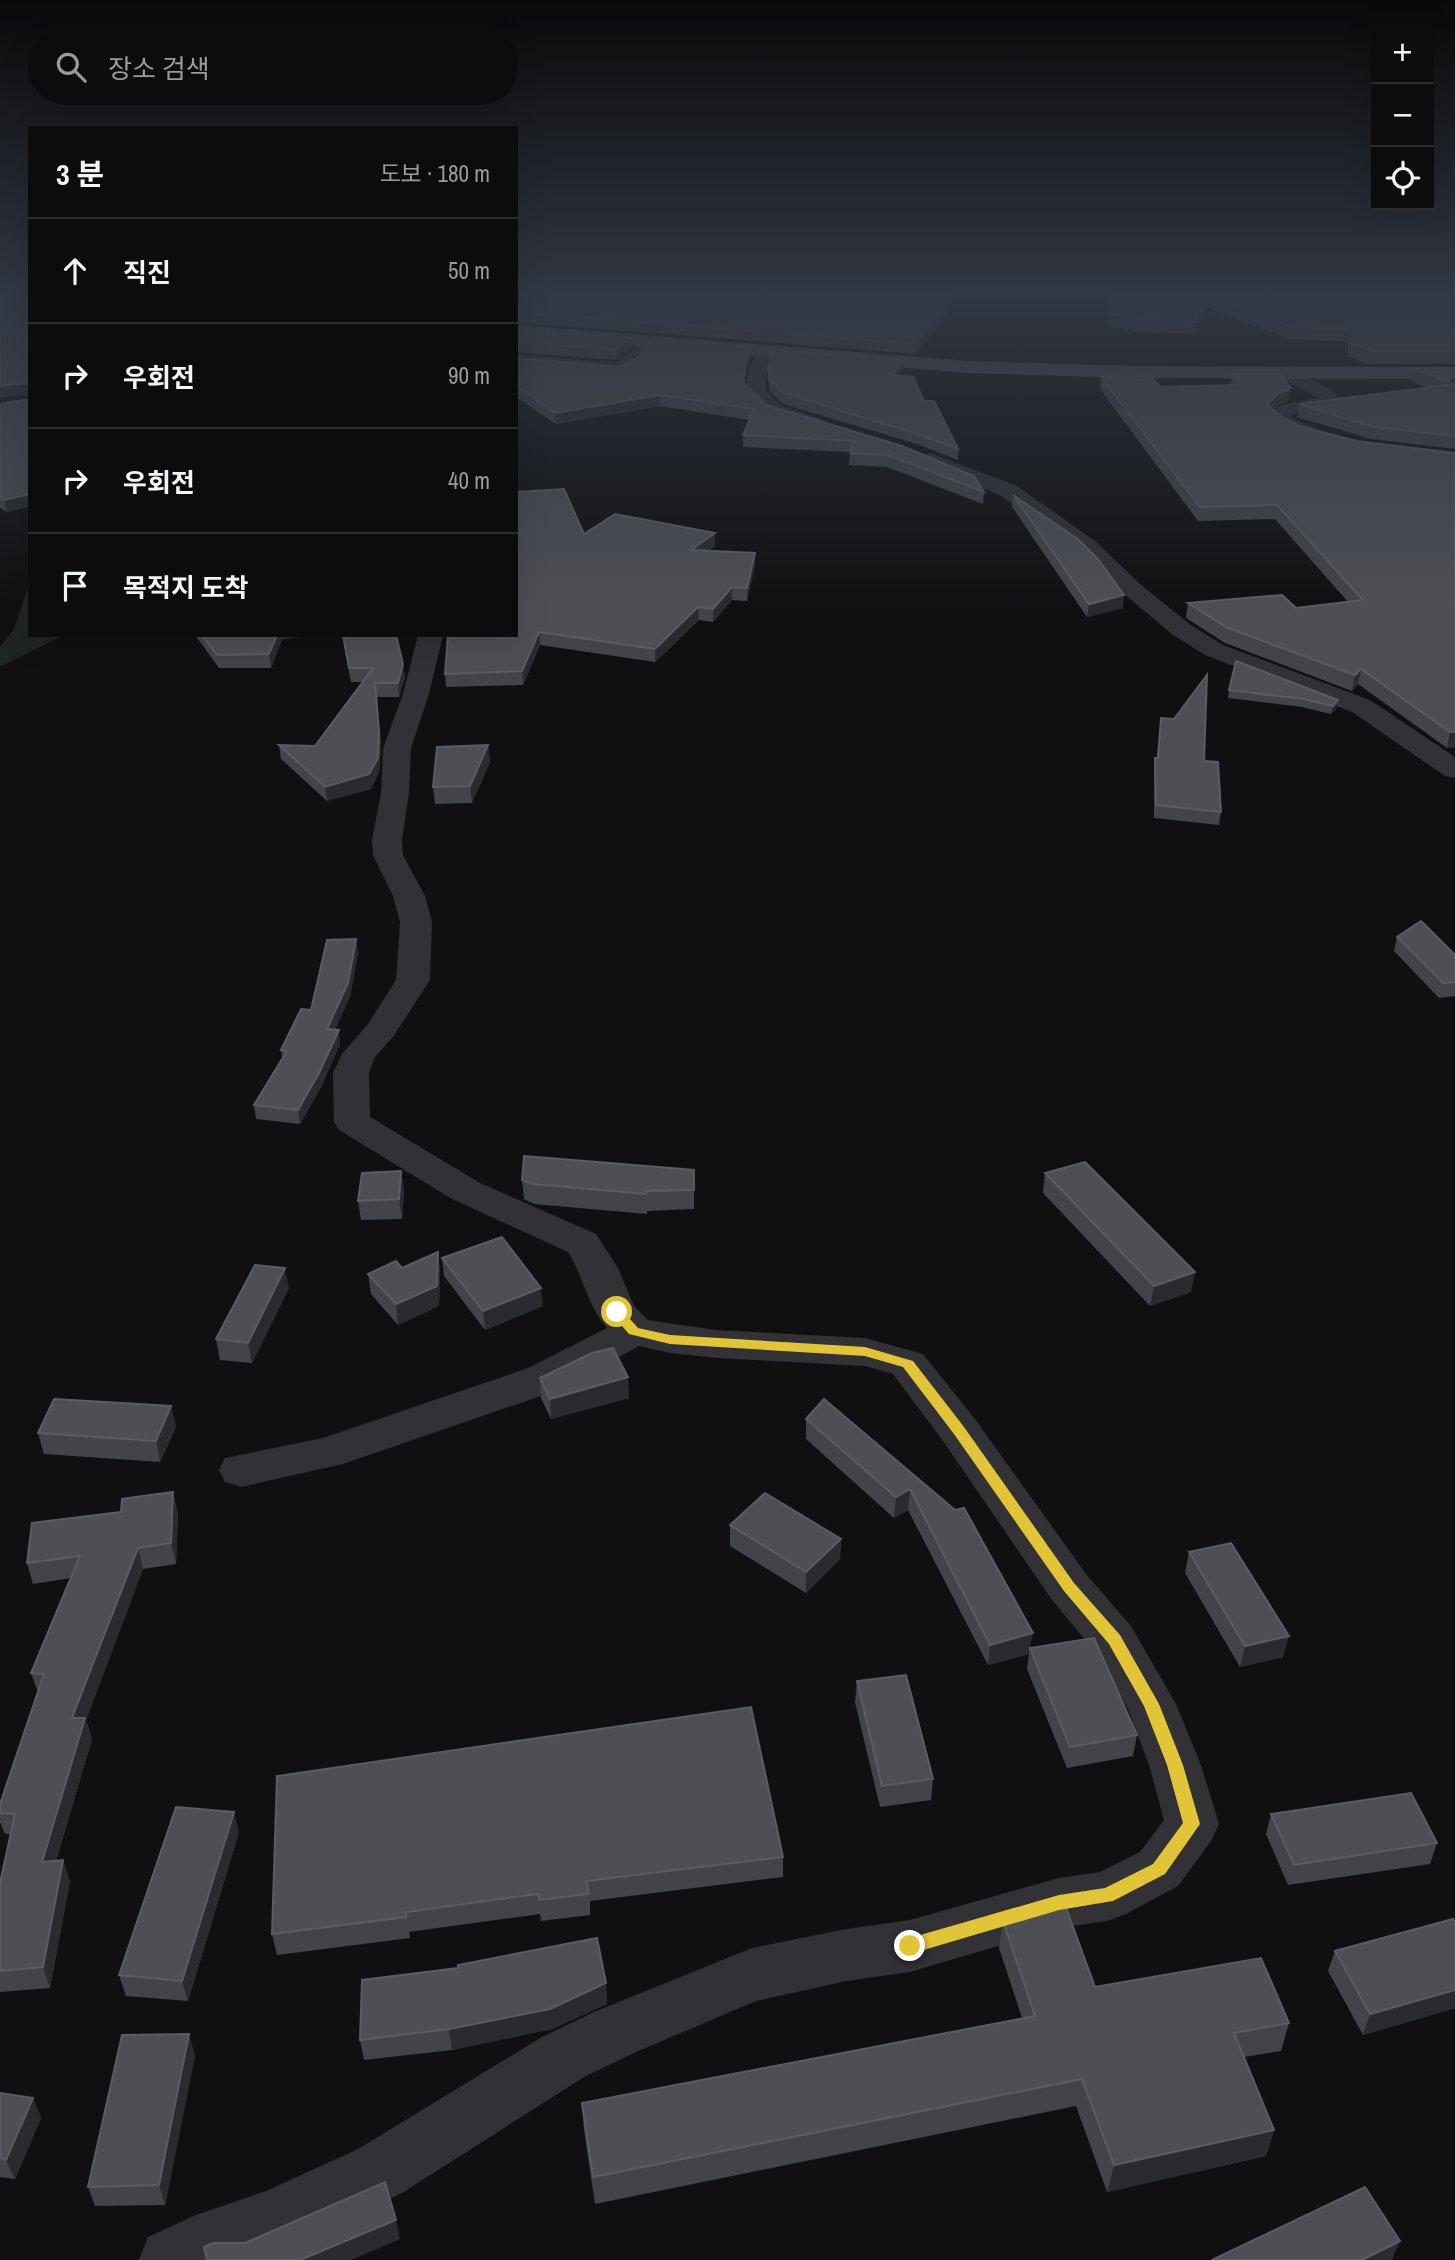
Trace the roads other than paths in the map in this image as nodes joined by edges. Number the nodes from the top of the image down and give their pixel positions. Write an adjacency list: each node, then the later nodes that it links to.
1 (761, 397): 3 (street)
2 (1330, 397): 4 (street)
3 (830, 427)
4 (1344, 444)
5 (909, 451): 7 (street)
6 (430, 637): 8 (street)
7 (1455, 770)
8 (634, 1331): 9 (street); 10 (street)
9 (241, 1470)
10 (171, 2260)

